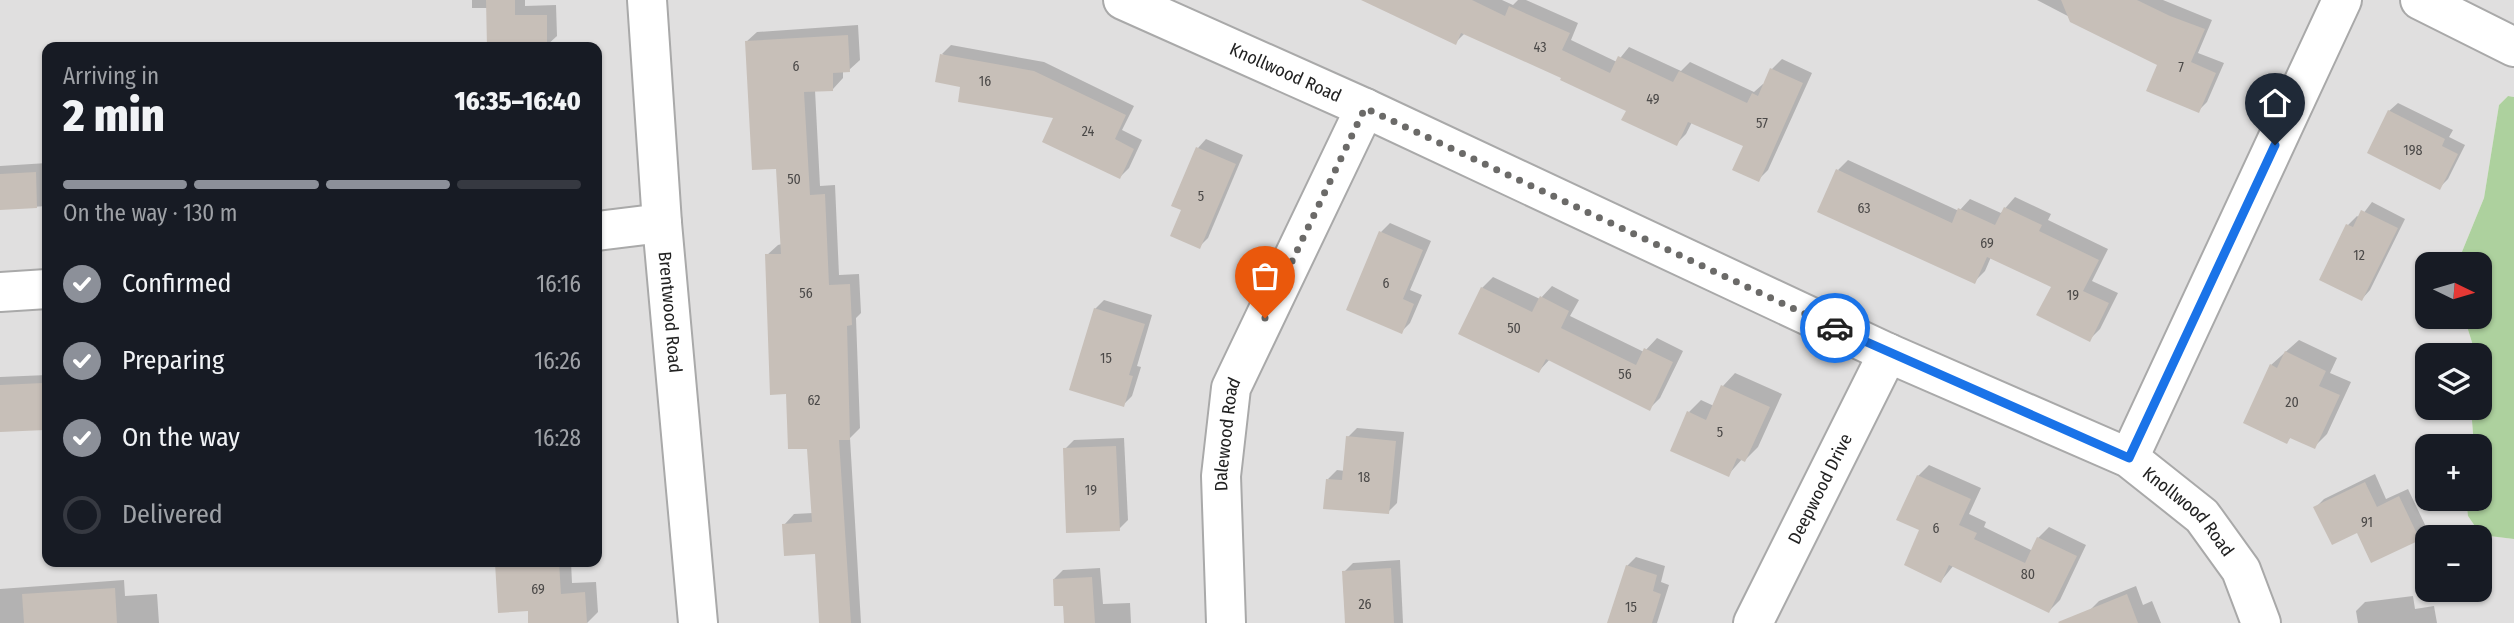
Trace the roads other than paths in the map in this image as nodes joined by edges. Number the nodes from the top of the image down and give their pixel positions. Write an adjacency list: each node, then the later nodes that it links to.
1 (648, 0): 7 (street, Brentwood Road)
2 (1124, 0): 6 (street, Knollwood Road)
3 (2342, 0): 12 (street)
4 (2420, 0): 5 (street)
5 (2514, 47)
6 (1365, 108): 11 (street, Knollwood Road); 14 (street, Dalewood Road)
7 (662, 223): 8 (street); 13 (street, Brentwood Road)
8 (602, 230)
9 (42, 289): 10 (street)
10 (0, 292)
11 (1888, 353): 12 (street, Knollwood Road); 15 (street, Deepwood Drive)
12 (2129, 458): 16 (street, Knollwood Road)
13 (698, 623)
14 (1226, 623)
15 (1753, 623)
16 (2261, 623)

